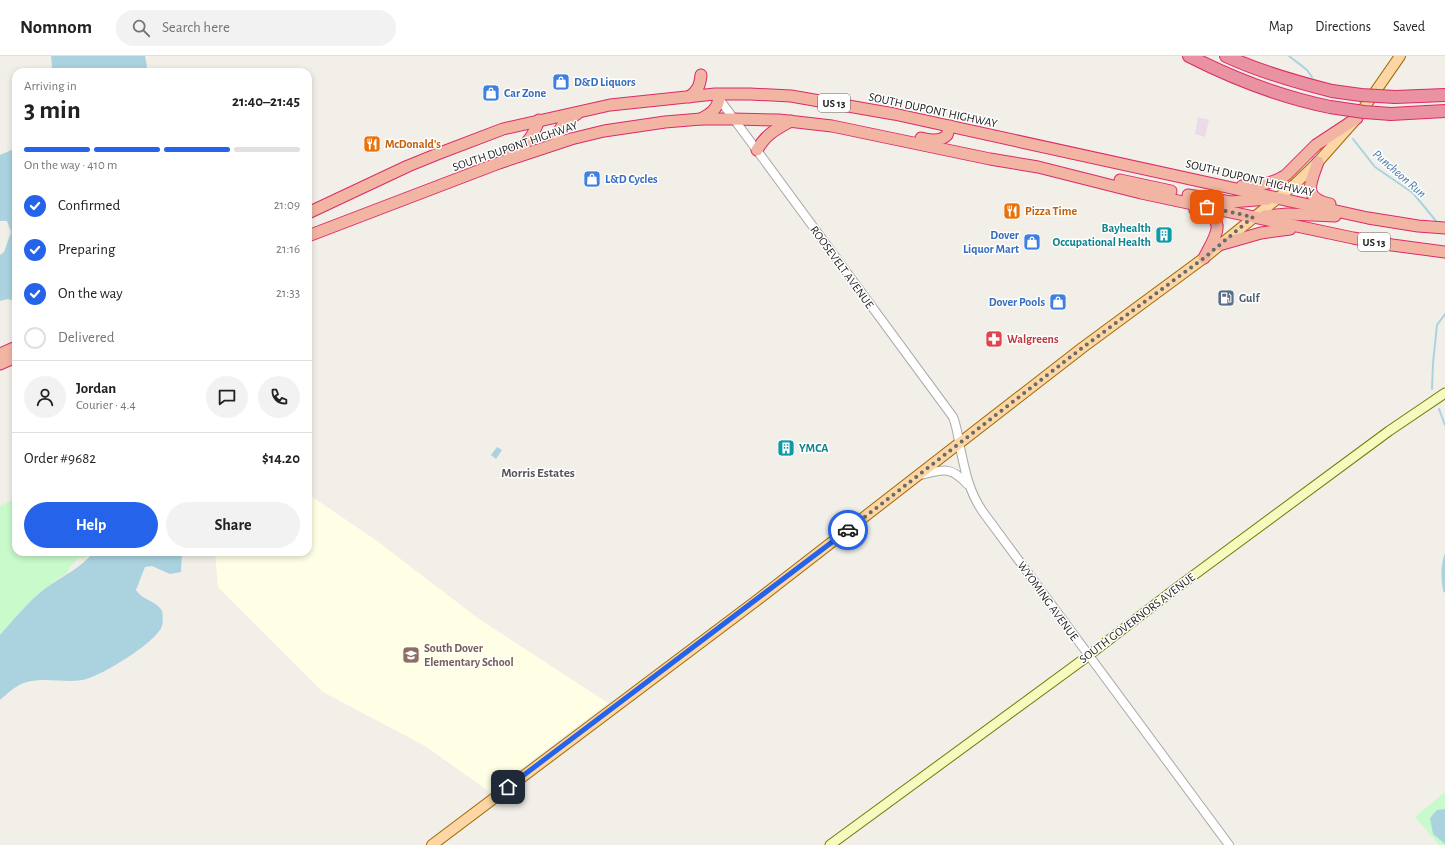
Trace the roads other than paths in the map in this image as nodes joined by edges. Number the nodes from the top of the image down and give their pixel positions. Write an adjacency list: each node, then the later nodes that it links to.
1 (1189, 56): 9 (highway, bridge)
2 (1226, 56): 5 (highway, bridge)
3 (1400, 56): 10 (main road)
4 (701, 75): 7 (highway)
5 (1445, 95)
6 (717, 96): 7 (highway, SOUTH DUPONT HIGHWAY / US 13); 11 (highway); 12 (street, ROOSEVELT AVENUE); 15 (highway, SOUTH DUPONT HIGHWAY / US 13)
7 (689, 97): 8 (highway, SOUTH DUPONT HIGHWAY / US 13)
8 (582, 110): 13 (highway, SOUTH DUPONT HIGHWAY / US 13); 17 (highway)
9 (1445, 111)
10 (1357, 118): 19 (main road); 22 (highway)
11 (701, 119): 12 (highway, SOUTH DUPONT HIGHWAY / US 13); 17 (highway, SOUTH DUPONT HIGHWAY / US 13)
12 (733, 119): 14 (highway, SOUTH DUPONT HIGHWAY / US 13); 18 (street, ROOSEVELT AVENUE)
13 (539, 120): 20 (highway); 25 (highway, SOUTH DUPONT HIGHWAY / US 13)
14 (791, 121): 16 (highway, SOUTH DUPONT HIGHWAY / US 13); 18 (highway)
15 (950, 126): 16 (highway); 22 (highway, SOUTH DUPONT HIGHWAY / US 13)
16 (844, 129): 21 (highway, SOUTH DUPONT HIGHWAY / US 13)
17 (557, 143): 20 (highway, SOUTH DUPONT HIGHWAY / US 13)
18 (756, 150): 40 (street, ROOSEVELT AVENUE)
19 (1318, 162): 24 (main road); 28 (highway)
20 (499, 163): 31 (highway, SOUTH DUPONT HIGHWAY / US 13)
21 (1038, 167): 23 (highway, SOUTH DUPONT HIGHWAY / US 13); 24 (highway)
22 (1225, 186): 24 (highway, SOUTH DUPONT HIGHWAY / US 13)
23 (1141, 193): 26 (highway, SOUTH DUPONT HIGHWAY / US 13); 34 (highway)
24 (1278, 198): 26 (main road); 27 (highway, SOUTH DUPONT HIGHWAY / US 13)
25 (312, 212)
26 (1253, 217): 27 (highway); 29 (highway, SOUTH DUPONT HIGHWAY / US 13); 32 (main road)
27 (1368, 218): 28 (highway, SOUTH DUPONT HIGHWAY / US 13)
28 (1418, 226): 30 (highway, SOUTH DUPONT HIGHWAY / US 13)
29 (1304, 228): 32 (highway); 33 (highway, SOUTH DUPONT HIGHWAY / US 13)
30 (1445, 228)
31 (312, 234)
32 (1219, 246): 34 (main road)
33 (1445, 252)
34 (1204, 258): 40 (main road)
35 (12, 349): 36 (highway)
36 (0, 354)
37 (12, 359): 38 (highway)
38 (0, 364)
39 (1445, 393): 43 (main road, SOUTH GOVERNORS AVENUE)
40 (960, 443): 41 (main road); 42 (street, WYOMING AVENUE)
41 (917, 475): 42 (street); 44 (main road)
42 (969, 486): 43 (street, WYOMING AVENUE)
43 (1088, 656): 45 (main road, SOUTH GOVERNORS AVENUE); 46 (street, WYOMING AVENUE)
44 (432, 845)
45 (830, 845)
46 (1229, 845)

